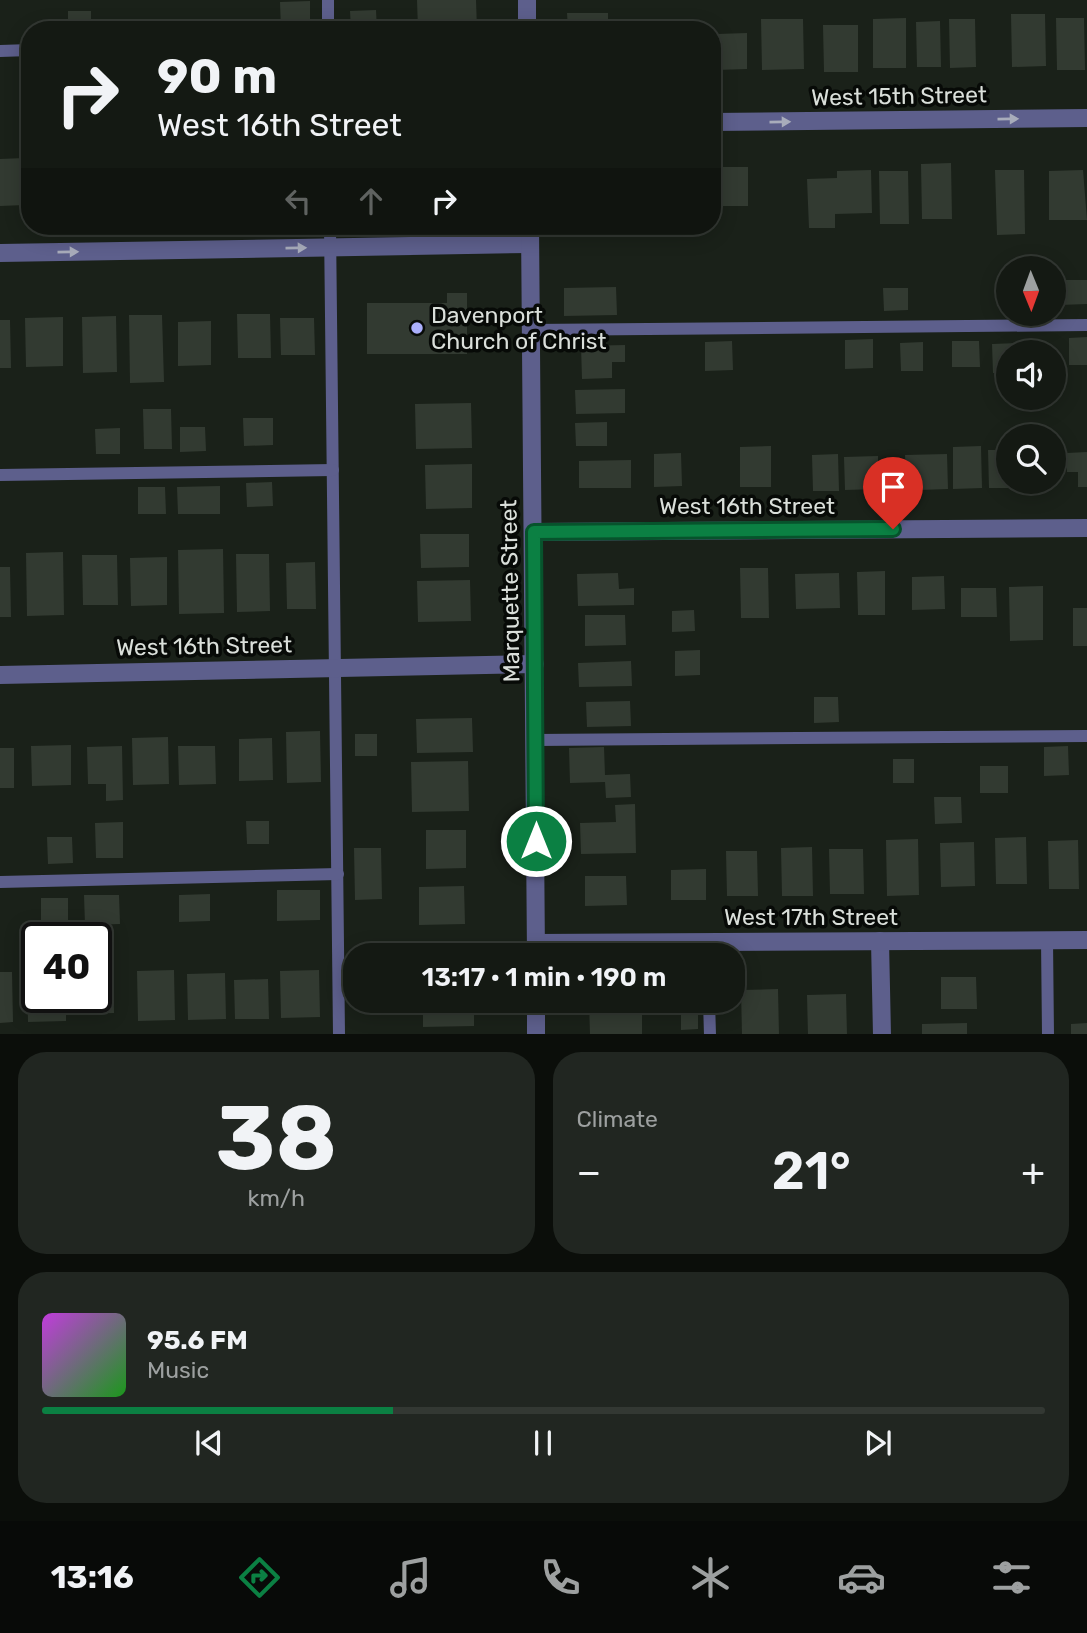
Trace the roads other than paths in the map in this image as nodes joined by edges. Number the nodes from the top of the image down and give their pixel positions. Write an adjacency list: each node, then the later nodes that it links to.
1 (328, 0): 3 (lane)
2 (527, 0): 4 (street)
3 (328, 21)
4 (527, 21)
5 (21, 50): 6 (lane)
6 (0, 51)
7 (1087, 118): 8 (street, West 15th Street, one-way to 7)
8 (721, 122)
9 (330, 235): 12 (lane)
10 (530, 235): 11 (street, Marquette Street)
11 (530, 244): 12 (street); 15 (street, Marquette Street)
12 (331, 248): 13 (street, one-way to 12); 16 (lane)
13 (0, 253)
14 (1087, 325): 15 (lane)
15 (531, 330): 19 (street, Marquette Street)
16 (333, 470): 17 (lane); 21 (lane)
17 (0, 475)
18 (1087, 528): 19 (street, West 16th Street)
19 (534, 532): 20 (street, Marquette Street)
20 (535, 664): 21 (street, West 16th Street); 24 (street, Marquette Street)
21 (335, 668): 22 (street, West 16th Street); 25 (lane)
22 (0, 675)
23 (1087, 736): 24 (lane)
24 (535, 740): 30 (street, Marquette Street)
25 (338, 874): 26 (lane); 34 (lane)
26 (0, 882)
27 (1047, 940): 28 (street, West 17th Street); 29 (street, West 17th Street); 38 (lane)
28 (1087, 940)
29 (880, 941): 31 (street, West 17th Street); 37 (street)
30 (536, 943)
31 (745, 947)
32 (536, 1013): 35 (street)
33 (709, 1013): 36 (lane)
34 (340, 1034)
35 (536, 1034)
36 (710, 1034)
37 (881, 1034)
38 (1048, 1034)

